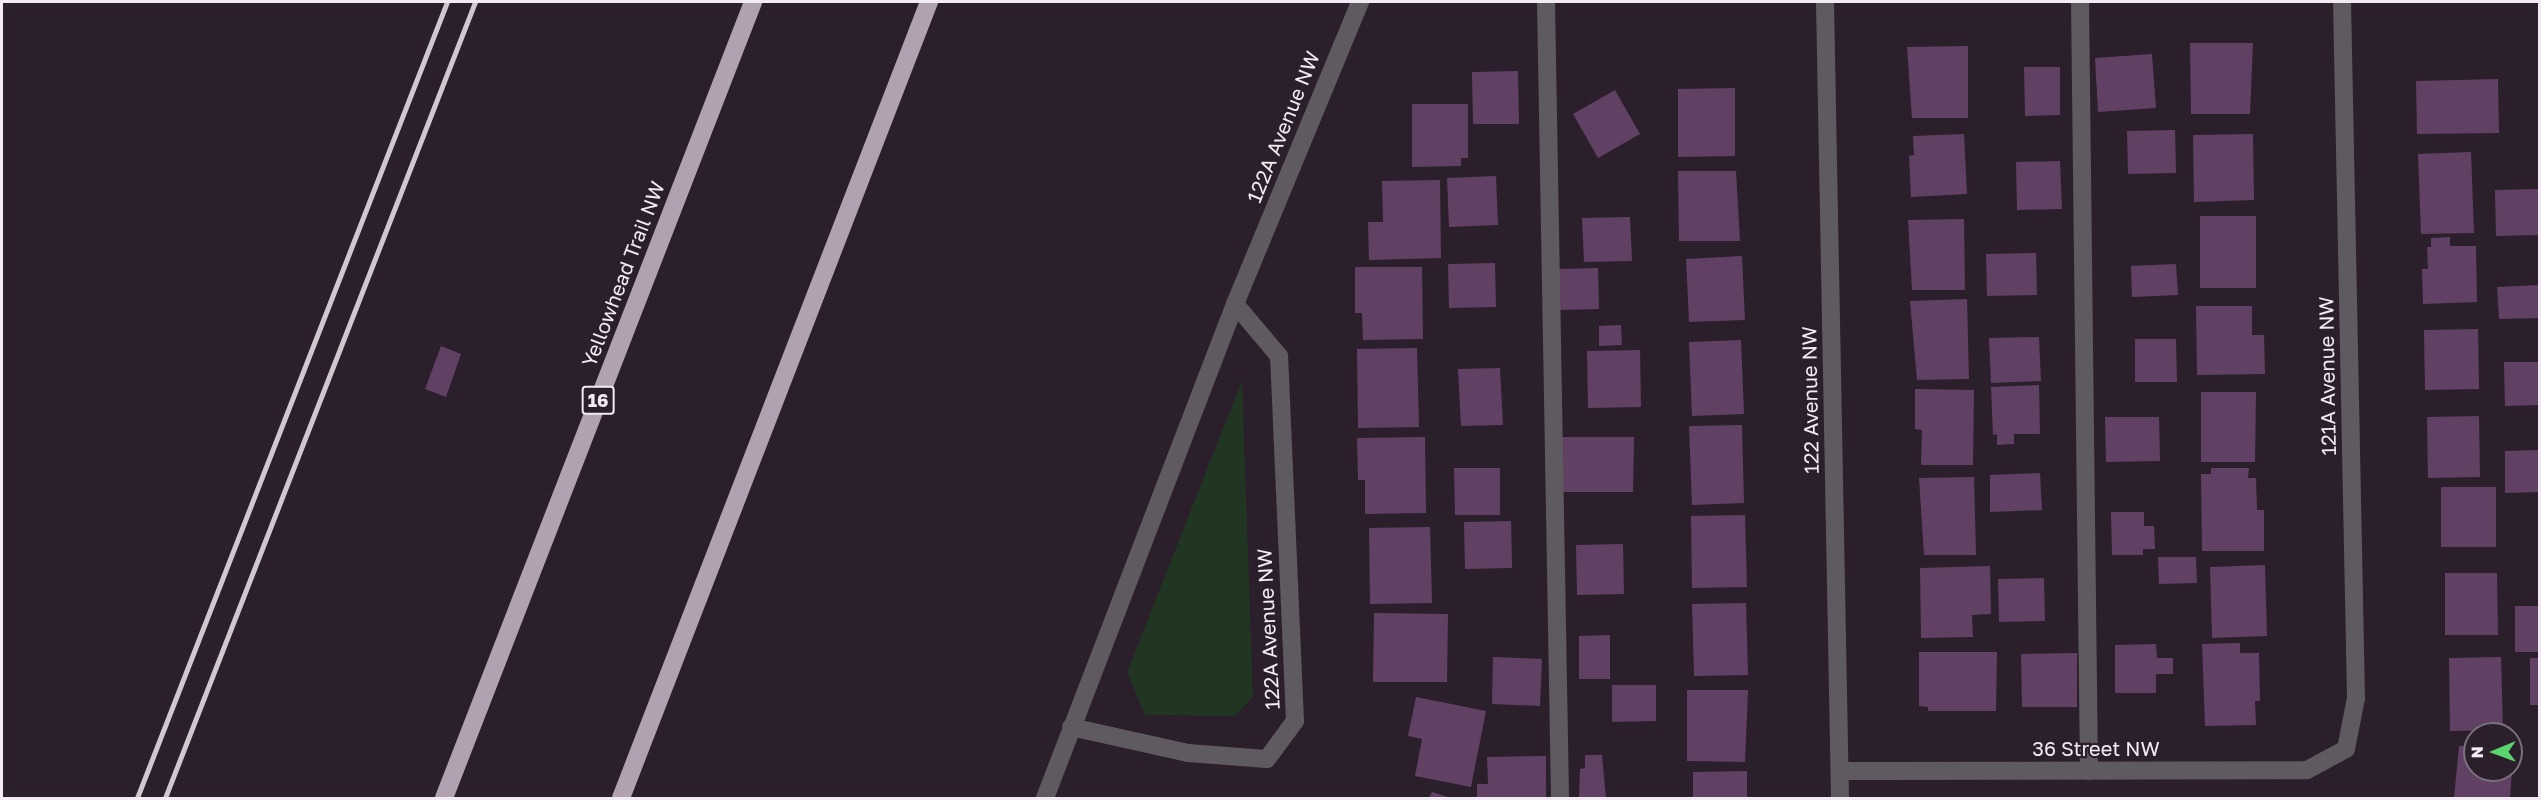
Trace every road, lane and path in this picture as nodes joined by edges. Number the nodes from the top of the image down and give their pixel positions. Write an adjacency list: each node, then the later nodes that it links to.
1 (753, 2): 13 (highway, Yellowhead Trail NW / 16)
2 (929, 2): 14 (highway)
3 (1360, 2): 8 (street, 122A Avenue NW)
4 (1546, 2): 16 (street)
5 (1825, 2): 11 (street, 122 Avenue NW)
6 (2080, 2): 12 (street)
7 (2342, 2): 10 (street, 121A Avenue NW)
8 (1235, 304): 9 (street, 122A Avenue NW); 9 (street, 122A Avenue NW)
9 (1071, 727): 15 (street, 122A Avenue NW)
10 (2346, 749): 12 (street, 36 Street NW)
11 (1840, 771): 12 (street, 36 Street NW); 17 (street, 122 Avenue NW)
12 (2090, 771)
13 (444, 798)
14 (621, 798)
15 (1045, 798)
16 (1560, 798)
17 (1840, 798)

